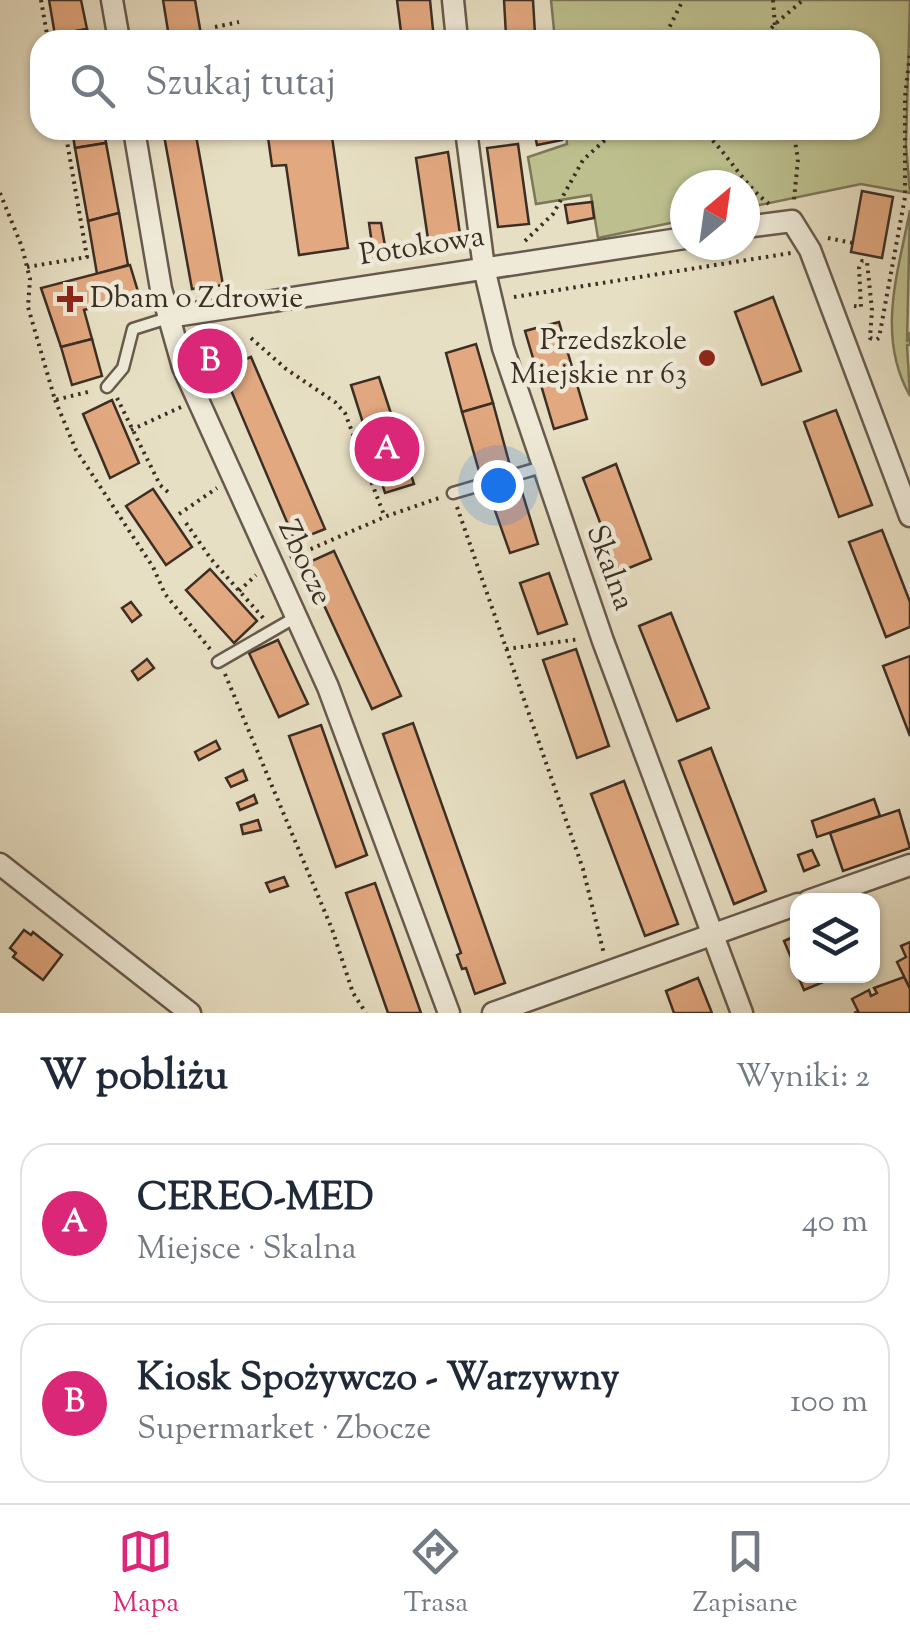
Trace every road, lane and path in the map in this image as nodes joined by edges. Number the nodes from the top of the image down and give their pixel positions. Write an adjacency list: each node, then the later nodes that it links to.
1 (41, 0): 10 (path)
2 (112, 0): 11 (street)
3 (453, 0): 12 (street)
4 (684, 0): 13 (path)
5 (773, 0): 8 (path)
6 (803, 0): 8 (path)
7 (239, 22): 9 (path)
8 (774, 25): 14 (path); 15 (path)
9 (215, 26)
10 (46, 30)
11 (117, 30)
12 (456, 30)
13 (668, 30)
14 (770, 30)
15 (775, 30)
16 (910, 52): 31 (path)
17 (66, 140): 29 (path)
18 (136, 140): 32 (street, Zbocze)
19 (467, 140): 30 (street, Skalna)
20 (604, 140): 28 (path)
21 (712, 140): 24 (path)
22 (794, 140): 24 (path)
23 (0, 192): 29 (path)
24 (792, 222): 25 (street); 27 (path); 44 (street)
25 (760, 225)
26 (670, 240): 30 (street, Potokowa)
27 (853, 243)
28 (513, 252)
29 (28, 268): 35 (path)
30 (484, 268): 32 (street, Potokowa); 38 (street, Skalna)
31 (852, 304)
32 (168, 317): 34 (lane); 49 (street, Zbocze)
33 (251, 338): 43 (path)
34 (109, 385): 35 (path); 37 (path)
35 (55, 400): 53 (path)
36 (186, 405): 37 (path)
37 (131, 430): 40 (path)
38 (542, 467): 41 (lane); 58 (street, Skalna)
39 (221, 485): 42 (path)
40 (168, 492)
41 (452, 493): 43 (path); 52 (path)
42 (179, 514)
43 (385, 516): 46 (path)
44 (910, 516)
45 (186, 523): 48 (path)
46 (281, 562)
47 (259, 572): 48 (path)
48 (239, 590): 50 (path)
49 (296, 617): 50 (lane); 62 (street, Zbocze)
50 (273, 630): 53 (lane)
51 (590, 638): 52 (path)
52 (506, 649): 59 (path)
53 (218, 662): 61 (path)
54 (0, 864): 60 (street)
55 (910, 865): 56 (street)
56 (828, 893)
57 (790, 907): 58 (street)
58 (712, 934): 59 (street); 64 (street, Skalna)
59 (609, 971): 63 (street)
60 (190, 1013)
61 (366, 1013)
62 (449, 1013)
63 (492, 1013)
64 (742, 1013)

